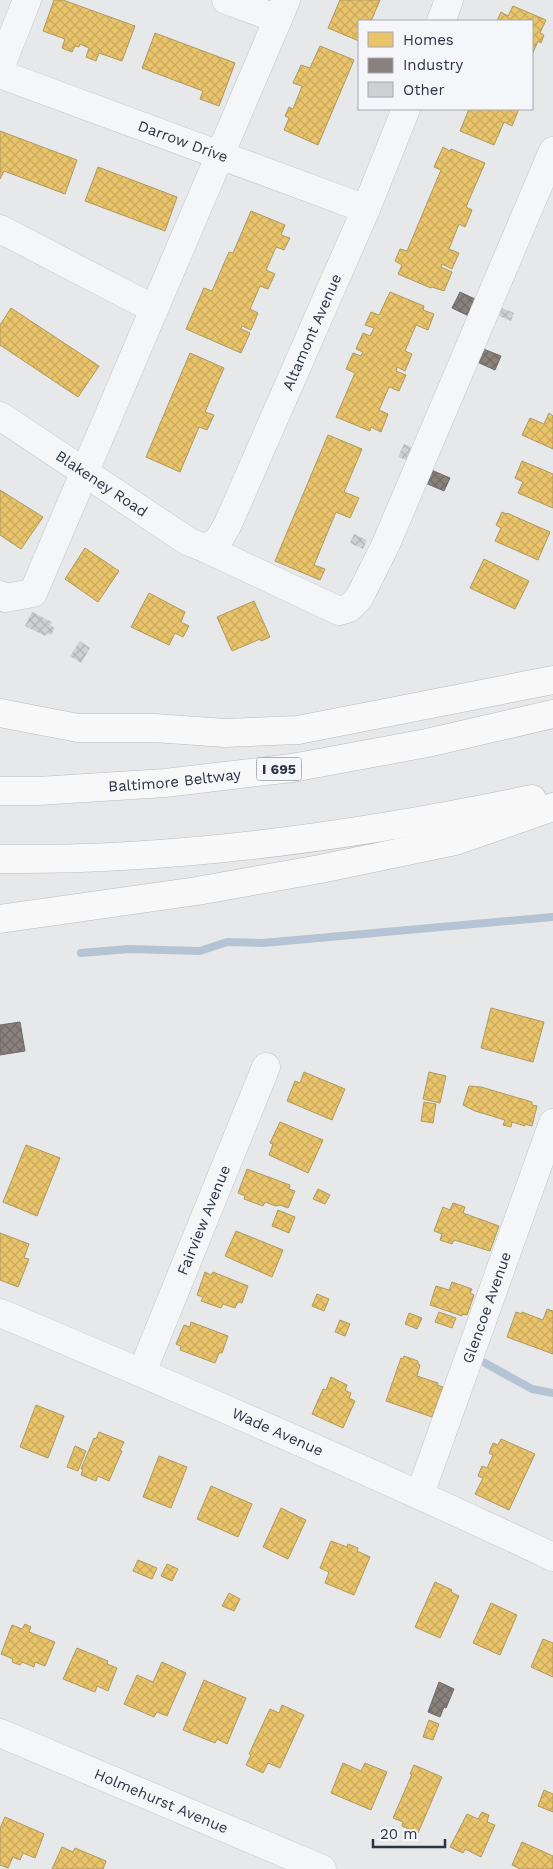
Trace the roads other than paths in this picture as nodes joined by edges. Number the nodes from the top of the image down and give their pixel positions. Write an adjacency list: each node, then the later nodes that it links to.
1 (27, 0): 6 (street)
2 (226, 0): 4 (street)
3 (449, 0): 5 (street)
4 (282, 10): 10 (street)
5 (441, 20)
6 (0, 68)
7 (0, 74): 10 (street, Darrow Drive)
8 (406, 110): 11 (street, Altamont Avenue)
9 (553, 151): 16 (street, Blakeney Road)
10 (220, 155): 11 (street, Darrow Drive); 13 (street)
11 (366, 209): 16 (street, Altamont Avenue)
12 (0, 229): 13 (street)
13 (154, 309): 15 (street)
14 (0, 416): 15 (street, Blakeney Road)
15 (84, 473): 16 (street, Blakeney Road); 17 (street)
16 (205, 548)
17 (0, 595)
18 (553, 680): 19 (highway)
19 (0, 713)
20 (553, 714): 21 (highway, Baltimore Beltway / I 695)
21 (0, 791)
22 (553, 795): 24 (highway)
23 (553, 807): 25 (highway)
24 (0, 859)
25 (0, 919)
26 (266, 1067): 29 (street, Fairview Avenue)
27 (553, 1123): 30 (street, Glencoe Avenue)
28 (0, 1314): 29 (street, Wade Avenue)
29 (142, 1372): 30 (street, Wade Avenue)
30 (420, 1494): 31 (street, Wade Avenue)
31 (553, 1557)
32 (0, 1733): 33 (street, Holmehurst Avenue)
33 (322, 1869)

